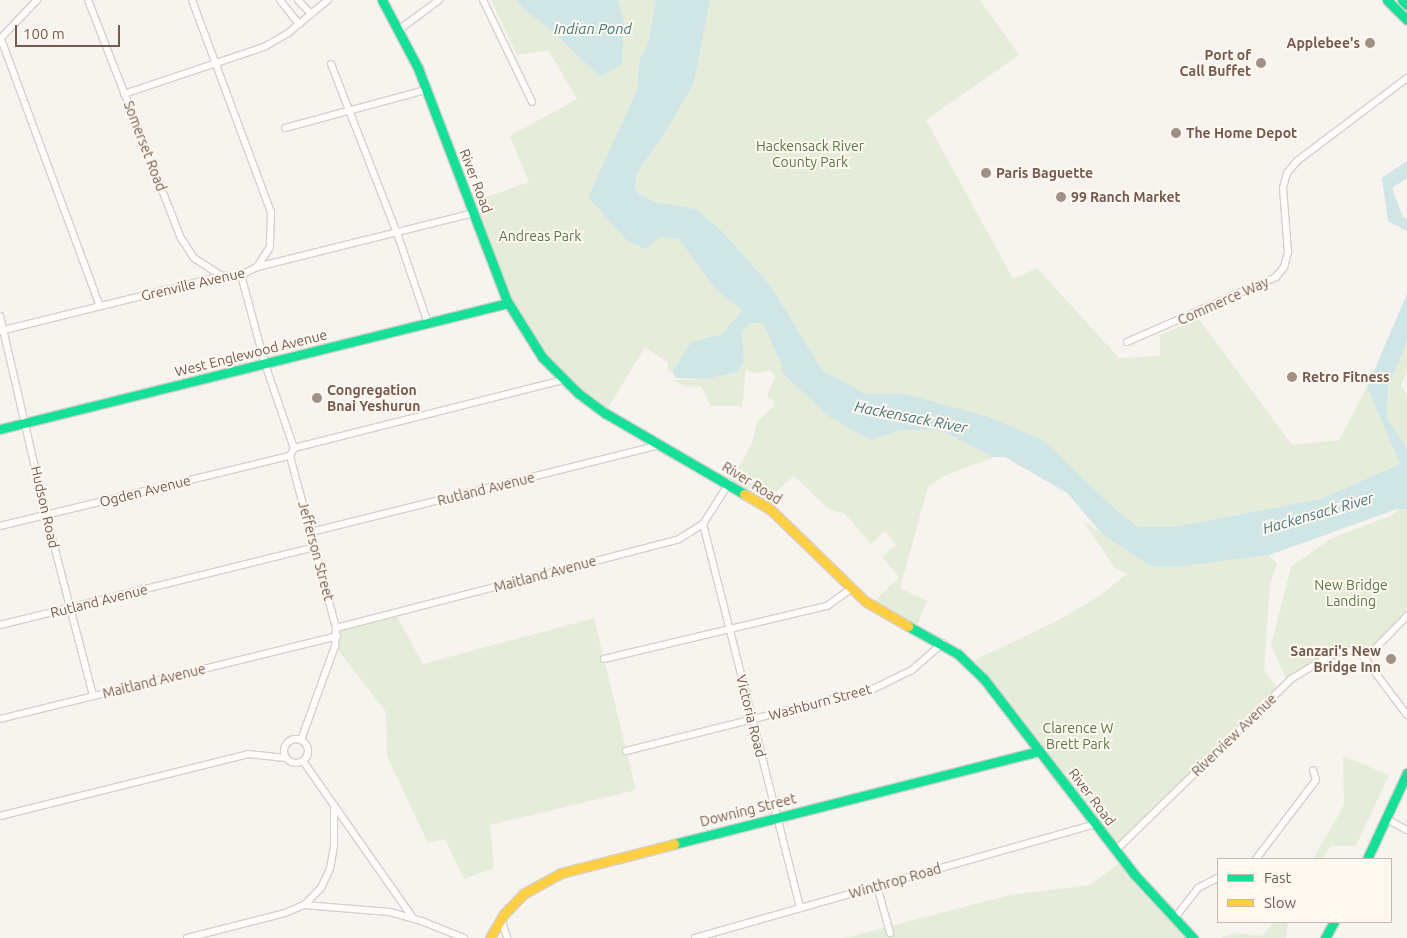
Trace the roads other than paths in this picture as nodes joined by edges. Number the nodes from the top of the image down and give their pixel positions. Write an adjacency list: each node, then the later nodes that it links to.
1 (37, 0): 17 (street)
2 (88, 0): 22 (street, Somerset Road)
3 (192, 0): 18 (street)
4 (280, 0): 15 (street)
5 (298, 0): 13 (street)
6 (328, 0): 13 (street)
7 (382, 0): 16 (main road, River Road)
8 (439, 0): 16 (street)
9 (483, 0): 23 (street)
10 (1387, 0): 14 (main road)
11 (1402, 0): 12 (main road)
12 (1407, 5)
13 (311, 14): 15 (street)
14 (1407, 20)
15 (299, 24): 18 (street)
16 (400, 29): 21 (main road, River Road)
17 (0, 39): 32 (street)
18 (216, 63): 22 (street); 28 (street)
19 (331, 64): 24 (street)
20 (1406, 79): 36 (street, Commerce Way)
21 (426, 90): 24 (street); 26 (main road, River Road)
22 (124, 94): 30 (street, Somerset Road)
23 (532, 102)
24 (348, 111): 25 (street); 27 (street)
25 (286, 128)
26 (473, 213): 27 (street, Grenville Avenue); 31 (main road, River Road)
27 (397, 233): 28 (street, Grenville Avenue); 34 (street)
28 (257, 267): 29 (street, Grenville Avenue)
29 (241, 275): 30 (street, Grenville Avenue); 37 (street)
30 (222, 276): 32 (street, Grenville Avenue)
31 (508, 303): 34 (main road, West Englewood Avenue); 38 (main road, River Road)
32 (100, 306): 35 (street, Grenville Avenue)
33 (0, 316): 35 (street, Hudson Road)
34 (428, 323): 37 (main road, West Englewood Avenue)
35 (3, 330): 39 (street, Hudson Road)
36 (1127, 342)
37 (265, 364): 39 (main road, West Englewood Avenue); 42 (street)
38 (563, 380): 41 (main road, River Road); 42 (street)
39 (26, 423): 40 (main road, West Englewood Avenue); 45 (street, Hudson Road)
40 (0, 429)
41 (661, 445): 44 (main road, River Road); 48 (street, Rutland Avenue)
42 (294, 448): 43 (street)
43 (290, 456): 45 (street, Ogden Avenue); 48 (street, Jefferson Street)
44 (729, 483): 46 (street, Maitland Avenue); 50 (main road, River Road)
45 (46, 515): 47 (street, Ogden Avenue); 51 (street, Hudson Road)
46 (703, 524): 54 (street, Victoria Road); 55 (street, Maitland Avenue)
47 (0, 526)
48 (311, 532): 49 (street, Jefferson Street)
49 (315, 547): 51 (street, Rutland Avenue); 55 (street, Jefferson Street)
50 (850, 589): 54 (street); 56 (main road, River Road)
51 (70, 608): 53 (street, Rutland Avenue); 59 (street, Hudson Road)
52 (1407, 616): 57 (street)
53 (0, 625)
54 (730, 630): 58 (street); 61 (street, Victoria Road)
55 (336, 632): 59 (street, Maitland Avenue); 63 (street)
56 (943, 643): 61 (street, Washburn Street); 64 (main road, River Road)
57 (1366, 658): 60 (street); 76 (street, Riverview Avenue)
58 (604, 660)
59 (92, 696): 62 (street, Maitland Avenue)
60 (1407, 715)
61 (752, 719): 65 (street, Washburn Street); 72 (street, Victoria Road)
62 (0, 720)
63 (301, 740): 66 (street); 67 (street)
64 (1039, 750): 72 (main road, Downing Street); 74 (main road, River Road)
65 (626, 751)
66 (286, 758): 67 (street); 71 (street)
67 (302, 761): 70 (street)
68 (1313, 770): 77 (street)
69 (1407, 773): 73 (main road)
70 (334, 808): 81 (street); 83 (street)
71 (0, 816)
72 (777, 817): 82 (street, Victoria Road); 84 (main road, Downing Street)
73 (1385, 818): 75 (street); 78 (main road)
74 (1095, 824): 76 (main road, River Road); 80 (street, Winthrop Road)
75 (1407, 830)
76 (1115, 851): 85 (main road, River Road)
77 (1257, 858)
78 (1366, 858)
79 (1217, 878): 85 (street)
80 (877, 886): 82 (street, Winthrop Road); 87 (street)
81 (304, 905): 83 (street); 88 (street)
82 (800, 908): 92 (street, Winthrop Road)
83 (413, 918): 89 (street)
84 (501, 919): 90 (main road, Downing Street); 91 (street)
85 (1174, 919): 93 (main road, River Road)
86 (1333, 923): 94 (main road)
87 (890, 933)
88 (187, 938)
89 (464, 938)
90 (490, 938)
91 (507, 938)
92 (695, 938)
93 (1193, 938)
94 (1325, 938)

